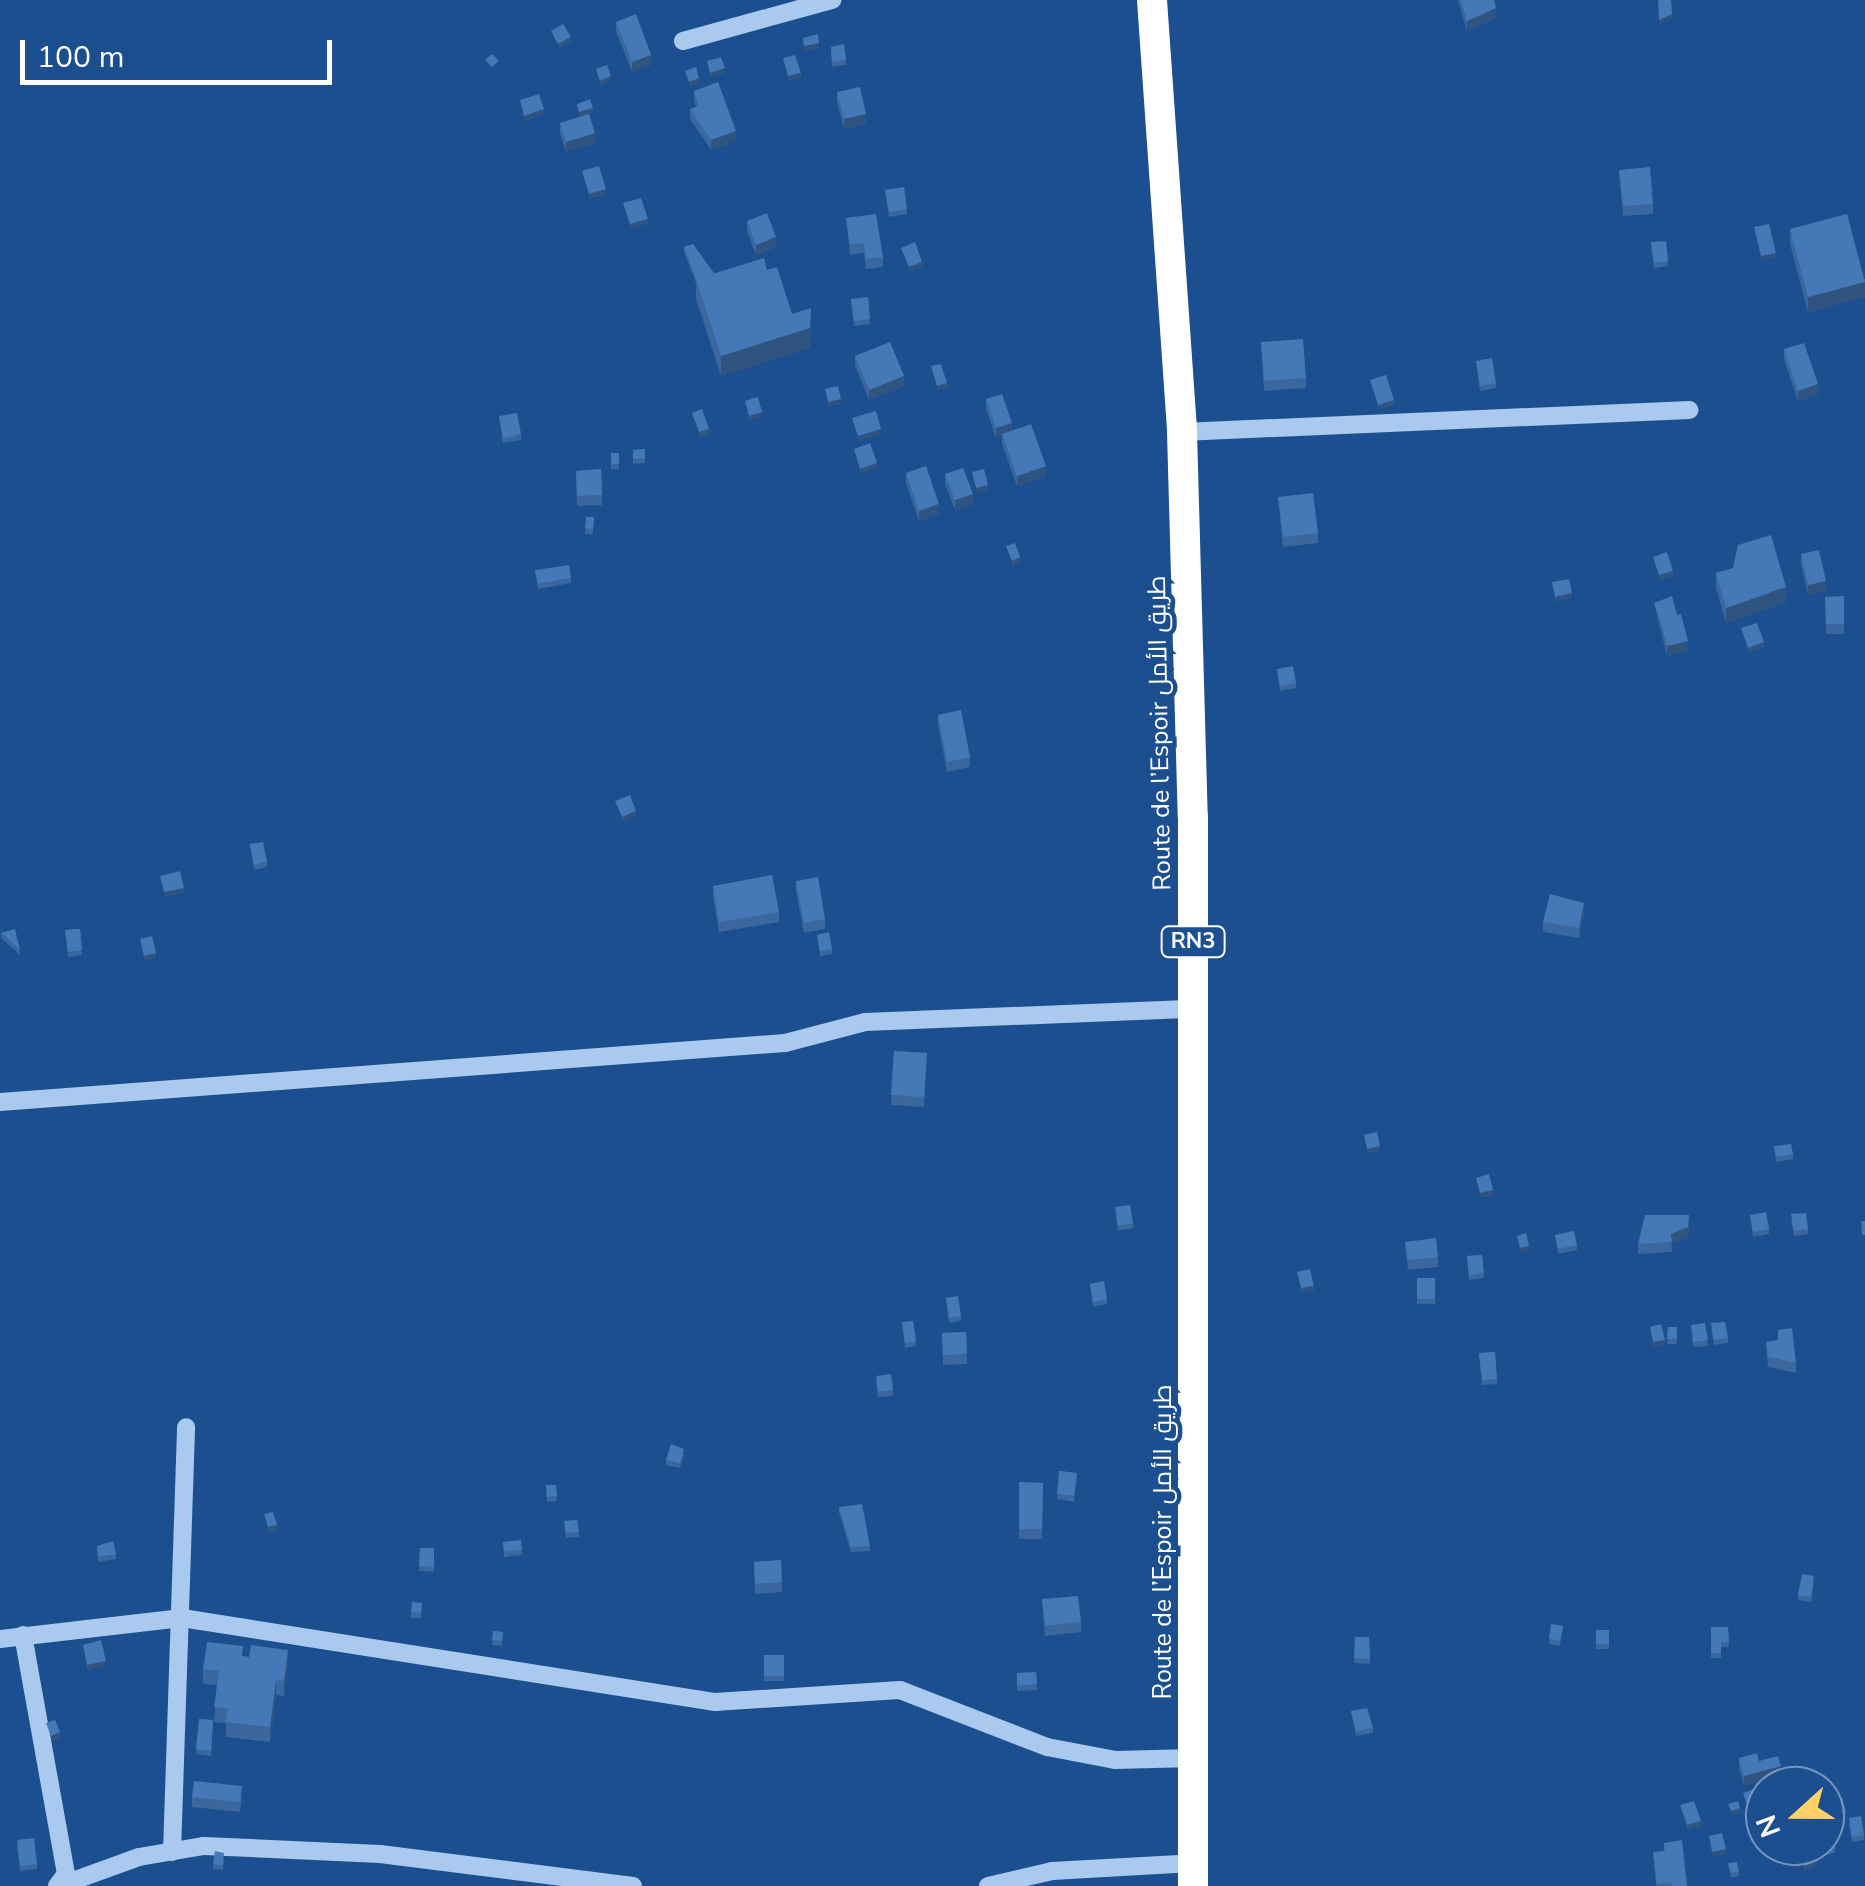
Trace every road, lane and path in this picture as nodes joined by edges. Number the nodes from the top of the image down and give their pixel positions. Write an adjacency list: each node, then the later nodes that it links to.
1 (832, 0): 3 (street)
2 (1152, 0): 5 (highway, Route de l’Espoir طريق الأمل / RN3)
3 (683, 41)
4 (1690, 410): 5 (street)
5 (1182, 432): 6 (highway, Route de l’Espoir طريق الأمل / RN3)
6 (1194, 1008): 7 (street); 12 (highway, Route de l’Espoir طريق الأمل / RN3)
7 (0, 1102)
8 (186, 1427): 9 (street)
9 (182, 1618): 10 (street); 12 (street); 13 (street)
10 (23, 1634): 11 (street); 16 (street)
11 (0, 1639)
12 (1193, 1758): 14 (highway, Route de l’Espoir طريق الأمل / RN3)
13 (172, 1852): 15 (street); 16 (street)
14 (1193, 1874): 18 (street)
15 (500, 1876): 17 (street)
16 (58, 1886)
17 (633, 1886)
18 (988, 1886)

